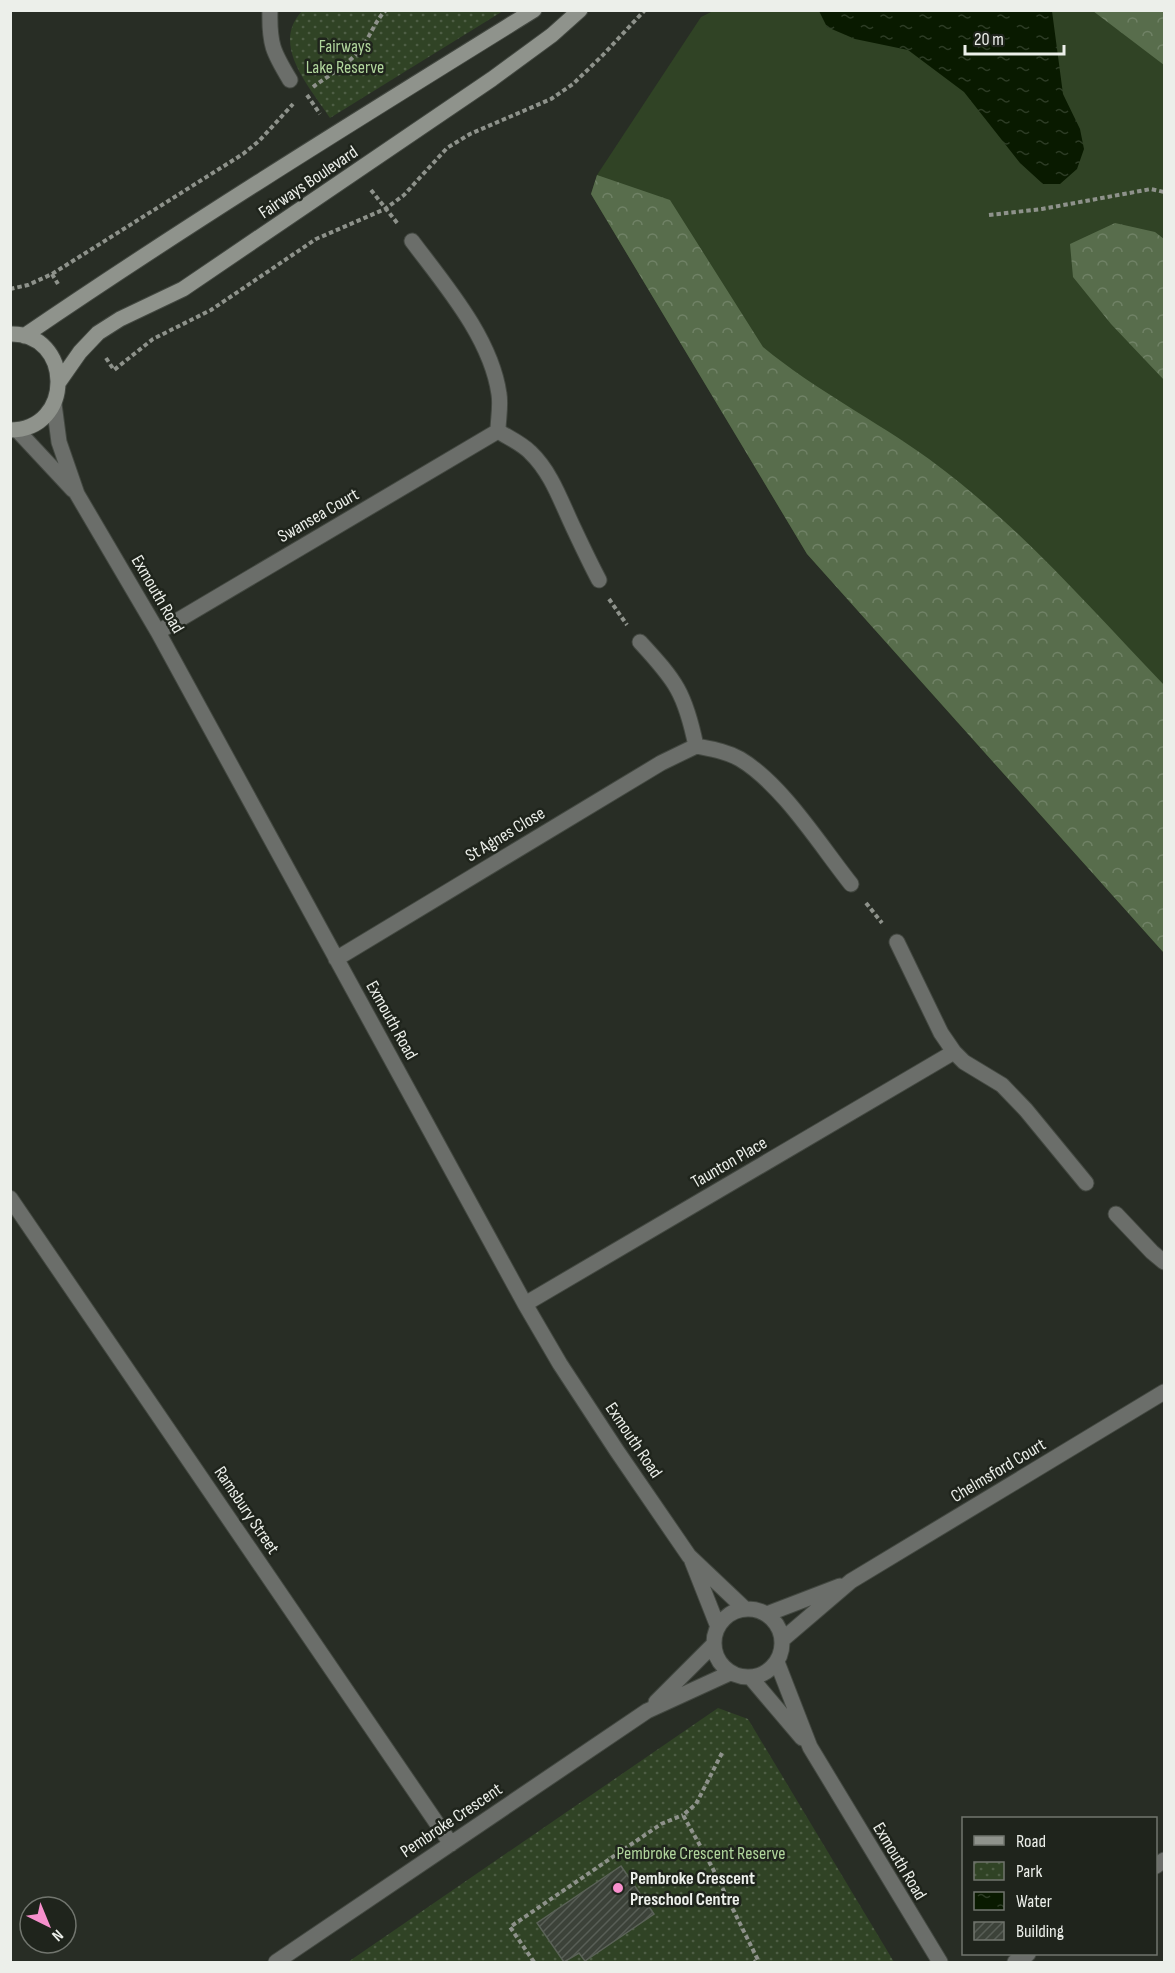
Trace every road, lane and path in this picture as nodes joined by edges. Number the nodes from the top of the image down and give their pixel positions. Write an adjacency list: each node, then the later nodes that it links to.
1 (270, 10): 6 (street)
2 (378, 10): 3 (path)
3 (386, 10)
4 (534, 10): 12 (street, Fairways Boulevard)
5 (580, 10): 13 (street, Fairways Boulevard)
6 (290, 80)
7 (297, 100): 11 (path)
8 (1164, 192): 9 (path)
9 (989, 215)
10 (412, 241): 16 (street)
11 (10, 289)
12 (16, 333): 13 (street)
13 (59, 382): 14 (street)
14 (54, 404): 15 (street); 17 (street, Exmouth Road)
15 (14, 430): 17 (street, Exmouth Road)
16 (498, 432): 18 (street); 19 (street, Swansea Court)
17 (77, 494): 19 (street, Exmouth Road)
18 (599, 580): 20 (path)
19 (158, 632): 24 (street, Exmouth Road)
20 (639, 642): 21 (street)
21 (696, 746): 22 (street); 24 (street, St Agnes Close)
22 (851, 884): 23 (path)
23 (897, 942): 25 (street)
24 (336, 959): 30 (street, Exmouth Road)
25 (954, 1052): 26 (street); 30 (street, Taunton Place)
26 (1086, 1183)
27 (10, 1198): 46 (street, Ramsbury Street)
28 (1116, 1214): 29 (street)
29 (1164, 1262)
30 (525, 1304): 32 (street, Exmouth Road)
31 (1164, 1392): 33 (street, Chelmsford Court)
32 (689, 1556): 34 (street, Exmouth Road); 36 (street, Exmouth Road)
33 (851, 1581): 35 (street, Chelmsford Court); 37 (street, Chelmsford Court)
34 (745, 1609): 35 (street); 36 (street)
35 (767, 1614): 37 (street)
36 (718, 1627): 38 (street)
37 (782, 1640): 39 (street)
38 (714, 1644): 40 (street); 42 (street, Pembroke Crescent)
39 (777, 1662): 41 (street); 43 (street, Exmouth Road)
40 (730, 1673): 41 (street); 42 (street, Pembroke Crescent)
41 (751, 1678): 43 (street, Exmouth Road)
42 (648, 1711): 46 (street, Pembroke Crescent)
43 (810, 1747): 50 (street, Exmouth Road)
44 (722, 1753): 45 (path)
45 (683, 1815): 48 (path); 49 (path)
46 (451, 1844): 47 (street, Pembroke Crescent)
47 (276, 1962)
48 (534, 1962)
49 (754, 1962)
50 (940, 1962)

